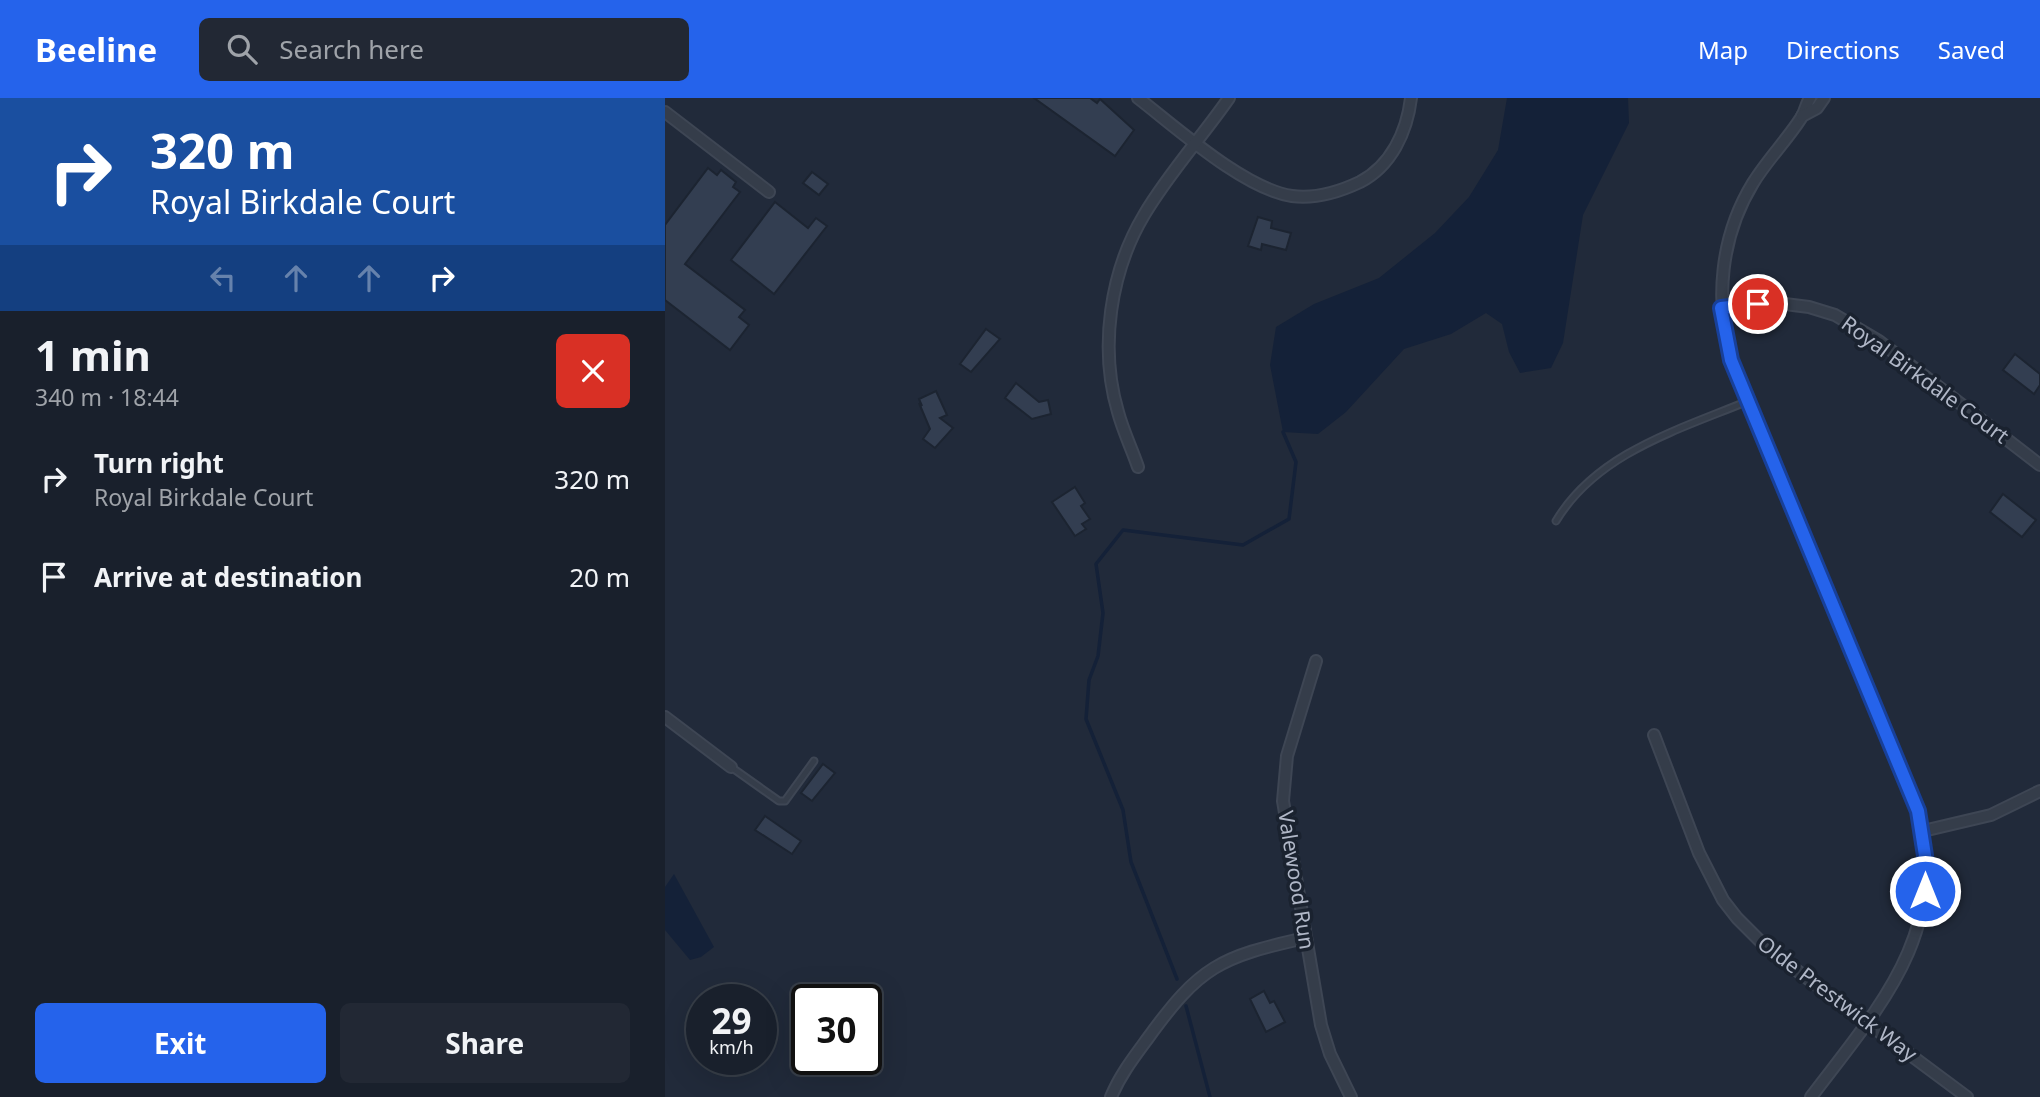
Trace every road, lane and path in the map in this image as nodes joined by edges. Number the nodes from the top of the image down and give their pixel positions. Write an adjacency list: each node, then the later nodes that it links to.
1 (1138, 98): 8 (street)
2 (1229, 98): 8 (street)
3 (1411, 98): 8 (street)
4 (1810, 98): 7 (street)
5 (1824, 98): 7 (street)
6 (665, 112): 9 (street)
7 (1802, 116): 10 (street)
8 (1196, 142): 13 (street)
9 (769, 192)
10 (1721, 308): 11 (street); 12 (street, Royal Birkdale Court)
11 (1748, 401): 14 (lane); 21 (street)
12 (2040, 465)
13 (1138, 467)
14 (1556, 521)
15 (1316, 661): 22 (street, Valewood Run)
16 (665, 717): 19 (street)
17 (1654, 735): 23 (street, Olde Prestwick Way)
18 (814, 761): 19 (lane)
19 (731, 767)
20 (2040, 792): 21 (street)
21 (1923, 831): 23 (street)
22 (1305, 938): 24 (street); 25 (street, Valewood Run)
23 (1867, 1022): 26 (street); 27 (street, Olde Prestwick Way)
24 (1111, 1097)
25 (1351, 1097)
26 (1811, 1097)
27 (1967, 1097)

